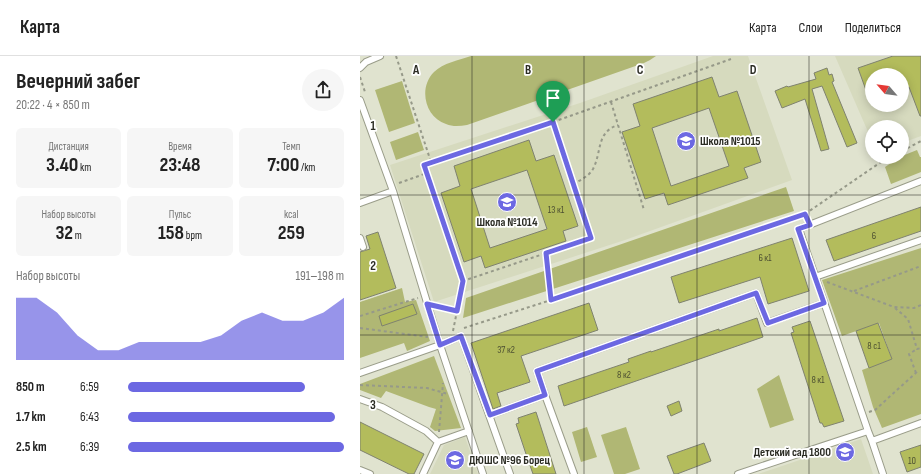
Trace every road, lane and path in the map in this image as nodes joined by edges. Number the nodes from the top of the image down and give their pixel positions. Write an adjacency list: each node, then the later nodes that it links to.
1 (380, 56): 4 (lane)
2 (396, 56): 11 (path)
3 (730, 59): 6 (path)
4 (360, 68)
5 (360, 100): 16 (lane)
6 (611, 102): 7 (path); 8 (path)
7 (553, 122): 11 (path); 15 (path)
8 (618, 125): 15 (path); 18 (path)
9 (921, 141): 10 (path)
10 (909, 147)
11 (431, 162): 13 (path)
12 (878, 164): 19 (path)
13 (427, 173): 16 (path); 27 (path)
14 (921, 181): 20 (lane)
15 (573, 184): 24 (path)
16 (392, 188): 17 (lane); 29 (lane)
17 (360, 203)
18 (644, 210)
19 (805, 214): 20 (path); 30 (path)
20 (810, 225): 26 (lane)
21 (360, 238): 23 (lane)
22 (921, 240): 26 (lane)
23 (363, 247)
24 (546, 253): 27 (path); 30 (path)
25 (921, 266): 28 (path)
26 (815, 277): 28 (path); 31 (lane)
27 (463, 281): 35 (path)
28 (853, 292): 34 (path)
29 (424, 295): 32 (lane); 36 (path)
30 (551, 300): 35 (path)
31 (824, 303): 48 (lane); 51 (lane)
32 (427, 304): 35 (path); 38 (lane)
33 (921, 305): 34 (path)
34 (894, 307): 41 (path)
35 (457, 311)
36 (360, 316)
37 (360, 328): 38 (path)
38 (437, 338): 39 (lane)
39 (440, 345): 43 (lane); 49 (lane); 52 (lane)
40 (921, 348): 41 (path)
41 (917, 349): 44 (path)
42 (919, 370): 44 (path)
43 (360, 373)
44 (916, 373): 51 (path)
45 (443, 379): 47 (path)
46 (360, 385): 47 (path)
47 (442, 392): 49 (path); 57 (path)
48 (545, 395): 52 (lane); 63 (lane)
49 (457, 396): 54 (lane)
50 (360, 399): 57 (lane)
51 (862, 414): 55 (lane)
52 (490, 415): 62 (lane)
53 (921, 423): 56 (lane)
54 (469, 431): 57 (lane); 61 (lane)
55 (868, 431): 56 (lane); 64 (lane)
56 (872, 441): 65 (lane)
57 (438, 442): 60 (lane)
58 (360, 470): 59 (lane)
59 (370, 474)
60 (423, 474)
61 (484, 474)
62 (510, 474)
63 (574, 474)
64 (738, 474)
65 (883, 474)

